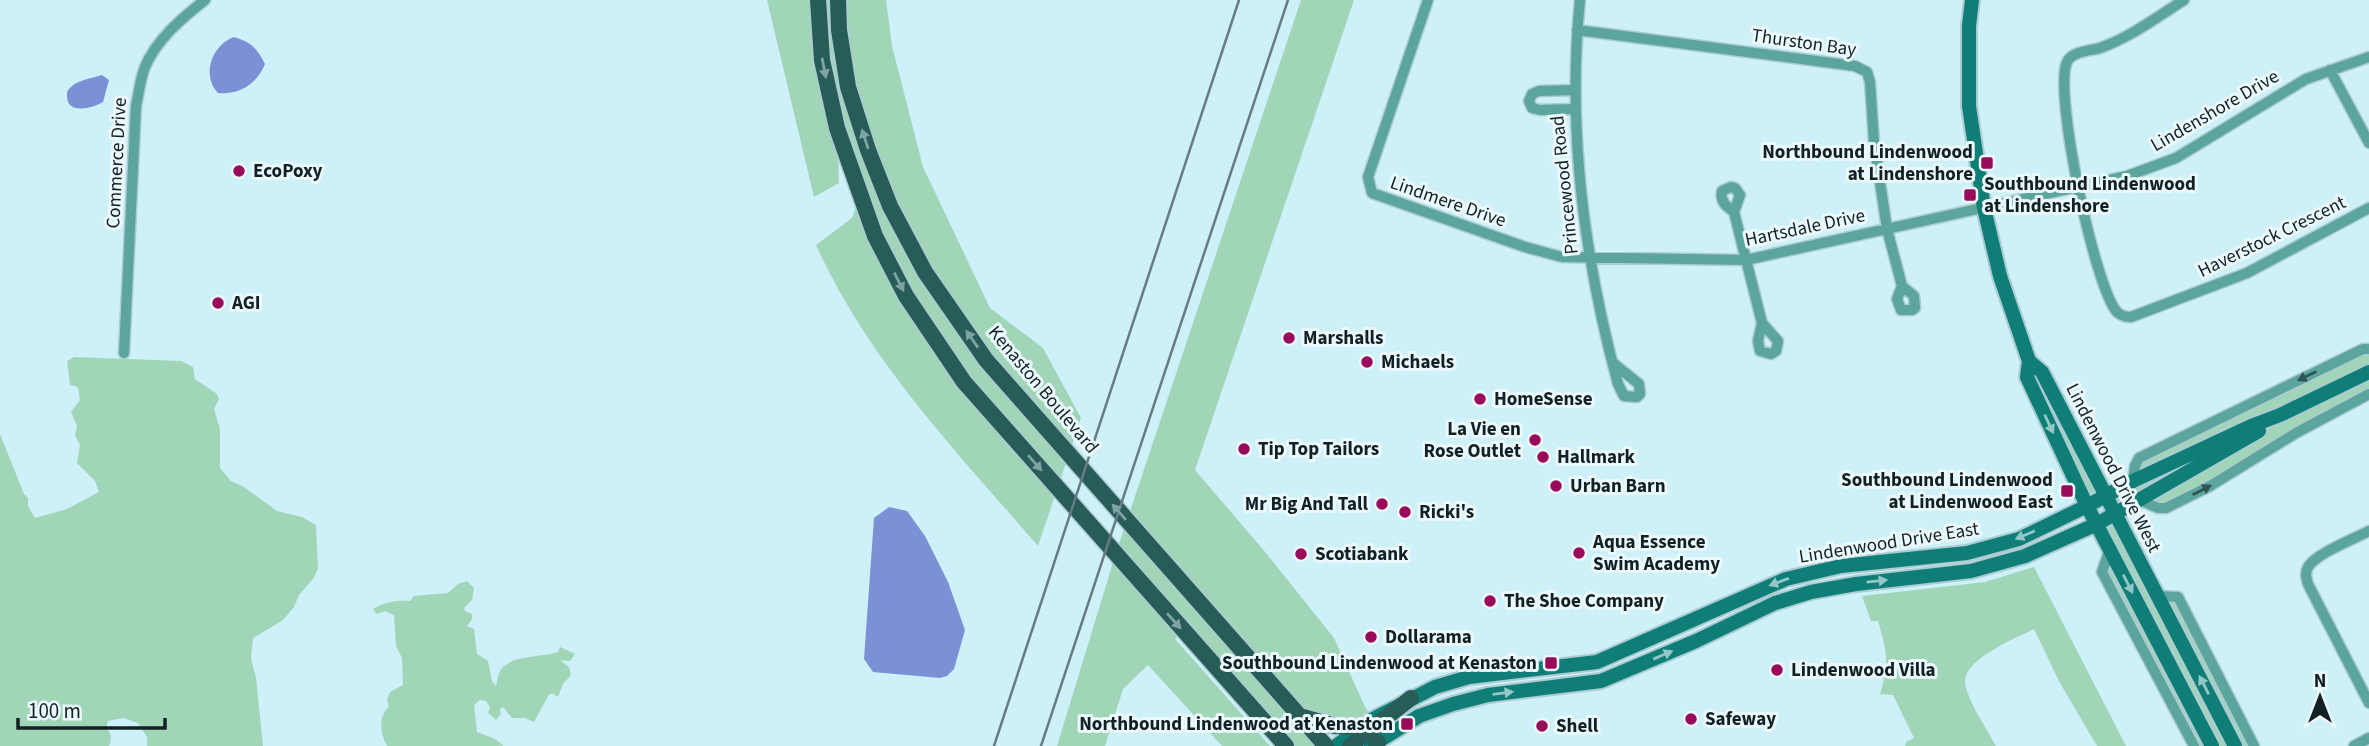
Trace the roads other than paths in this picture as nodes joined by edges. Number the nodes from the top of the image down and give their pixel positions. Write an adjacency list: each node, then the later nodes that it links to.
1 (205, 0): 24 (street, Commerce Drive)
2 (818, 0): 44 (main road, one-way to 44)
3 (838, 0): 41 (main road, Kenaston Boulevard, one-way to 3)
4 (1428, 0): 19 (street, Lindmere Drive)
5 (1580, 0): 8 (street, Princewood Road)
6 (1972, 0): 15 (street, Lindenwood Drive West)
7 (2184, 0): 14 (street)
8 (1577, 30): 11 (street, Princewood Road); 18 (street, Thurston Bay)
9 (2369, 57): 10 (street, Lindenshore Drive)
10 (2330, 71): 13 (street); 14 (street, Lindenshore Drive)
11 (1576, 90): 12 (street, Princewood Road); 12 (street)
12 (1575, 109): 19 (street, Princewood Road)
13 (2369, 143)
14 (2076, 187): 15 (street, Lindenshore Drive); 16 (street, Haverstock Crescent)
15 (1984, 208): 18 (street, Hartsdale Drive); 25 (street, Lindenwood Drive West)
16 (2369, 208)
17 (1734, 212): 20 (street)
18 (1887, 229): 20 (street, Hartsdale Drive); 21 (street, Thurston Bay)
19 (1589, 256): 20 (street, Hartsdale Drive); 26 (street, Princewood Road)
20 (1746, 260): 22 (street)
21 (1902, 286)
22 (1762, 323)
23 (2369, 349): 30 (street, one-way to 30)
24 (124, 353)
25 (2029, 361): 31 (street, Lindenwood Drive West); 33 (street, Lindenwood Drive West, one-way to 33)
26 (1614, 363)
27 (2369, 372): 29 (street, Lindenwood Drive East)
28 (2369, 394): 32 (street, one-way to 28)
29 (2280, 415): 30 (street, Lindenwood Drive East); 32 (street, Lindenwood Drive East)
30 (2133, 481): 31 (street, Lindenwood Drive East)
31 (2106, 496): 33 (street, Lindenwood Drive East); 34 (street, Lindenwood Drive West)
32 (2140, 499): 34 (street, Lindenwood Drive East)
33 (2087, 506): 35 (street, Lindenwood Drive West); 39 (street, Lindenwood Drive East, one-way to 39)
34 (2115, 513): 35 (street, Lindenwood Drive East); 38 (street, Lindenwood Drive West)
35 (2097, 524): 37 (street, Lindenwood Drive West); 45 (street, Lindenwood Drive East, one-way to 35)
36 (2369, 531): 40 (street)
37 (2110, 549): 49 (street, Lindenwood Drive West); 50 (street, Lindenwood Drive West, one-way to 50)
38 (2158, 596): 51 (street, Lindenwood Drive West, one-way to 38); 52 (street)
39 (1411, 698): 42 (street, Lindenwood Drive East); 48 (main road)
40 (2369, 703)
41 (1303, 717): 42 (main road); 46 (main road, Kenaston Boulevard)
42 (1358, 727): 47 (street, Lindenwood Drive East)
43 (2369, 738): 53 (street)
44 (1283, 745)
45 (1375, 745)
46 (1326, 746)
47 (1336, 746)
48 (1350, 746)
49 (2194, 746)
50 (2212, 746)
51 (2235, 746)
52 (2254, 746)
53 (2354, 746)

